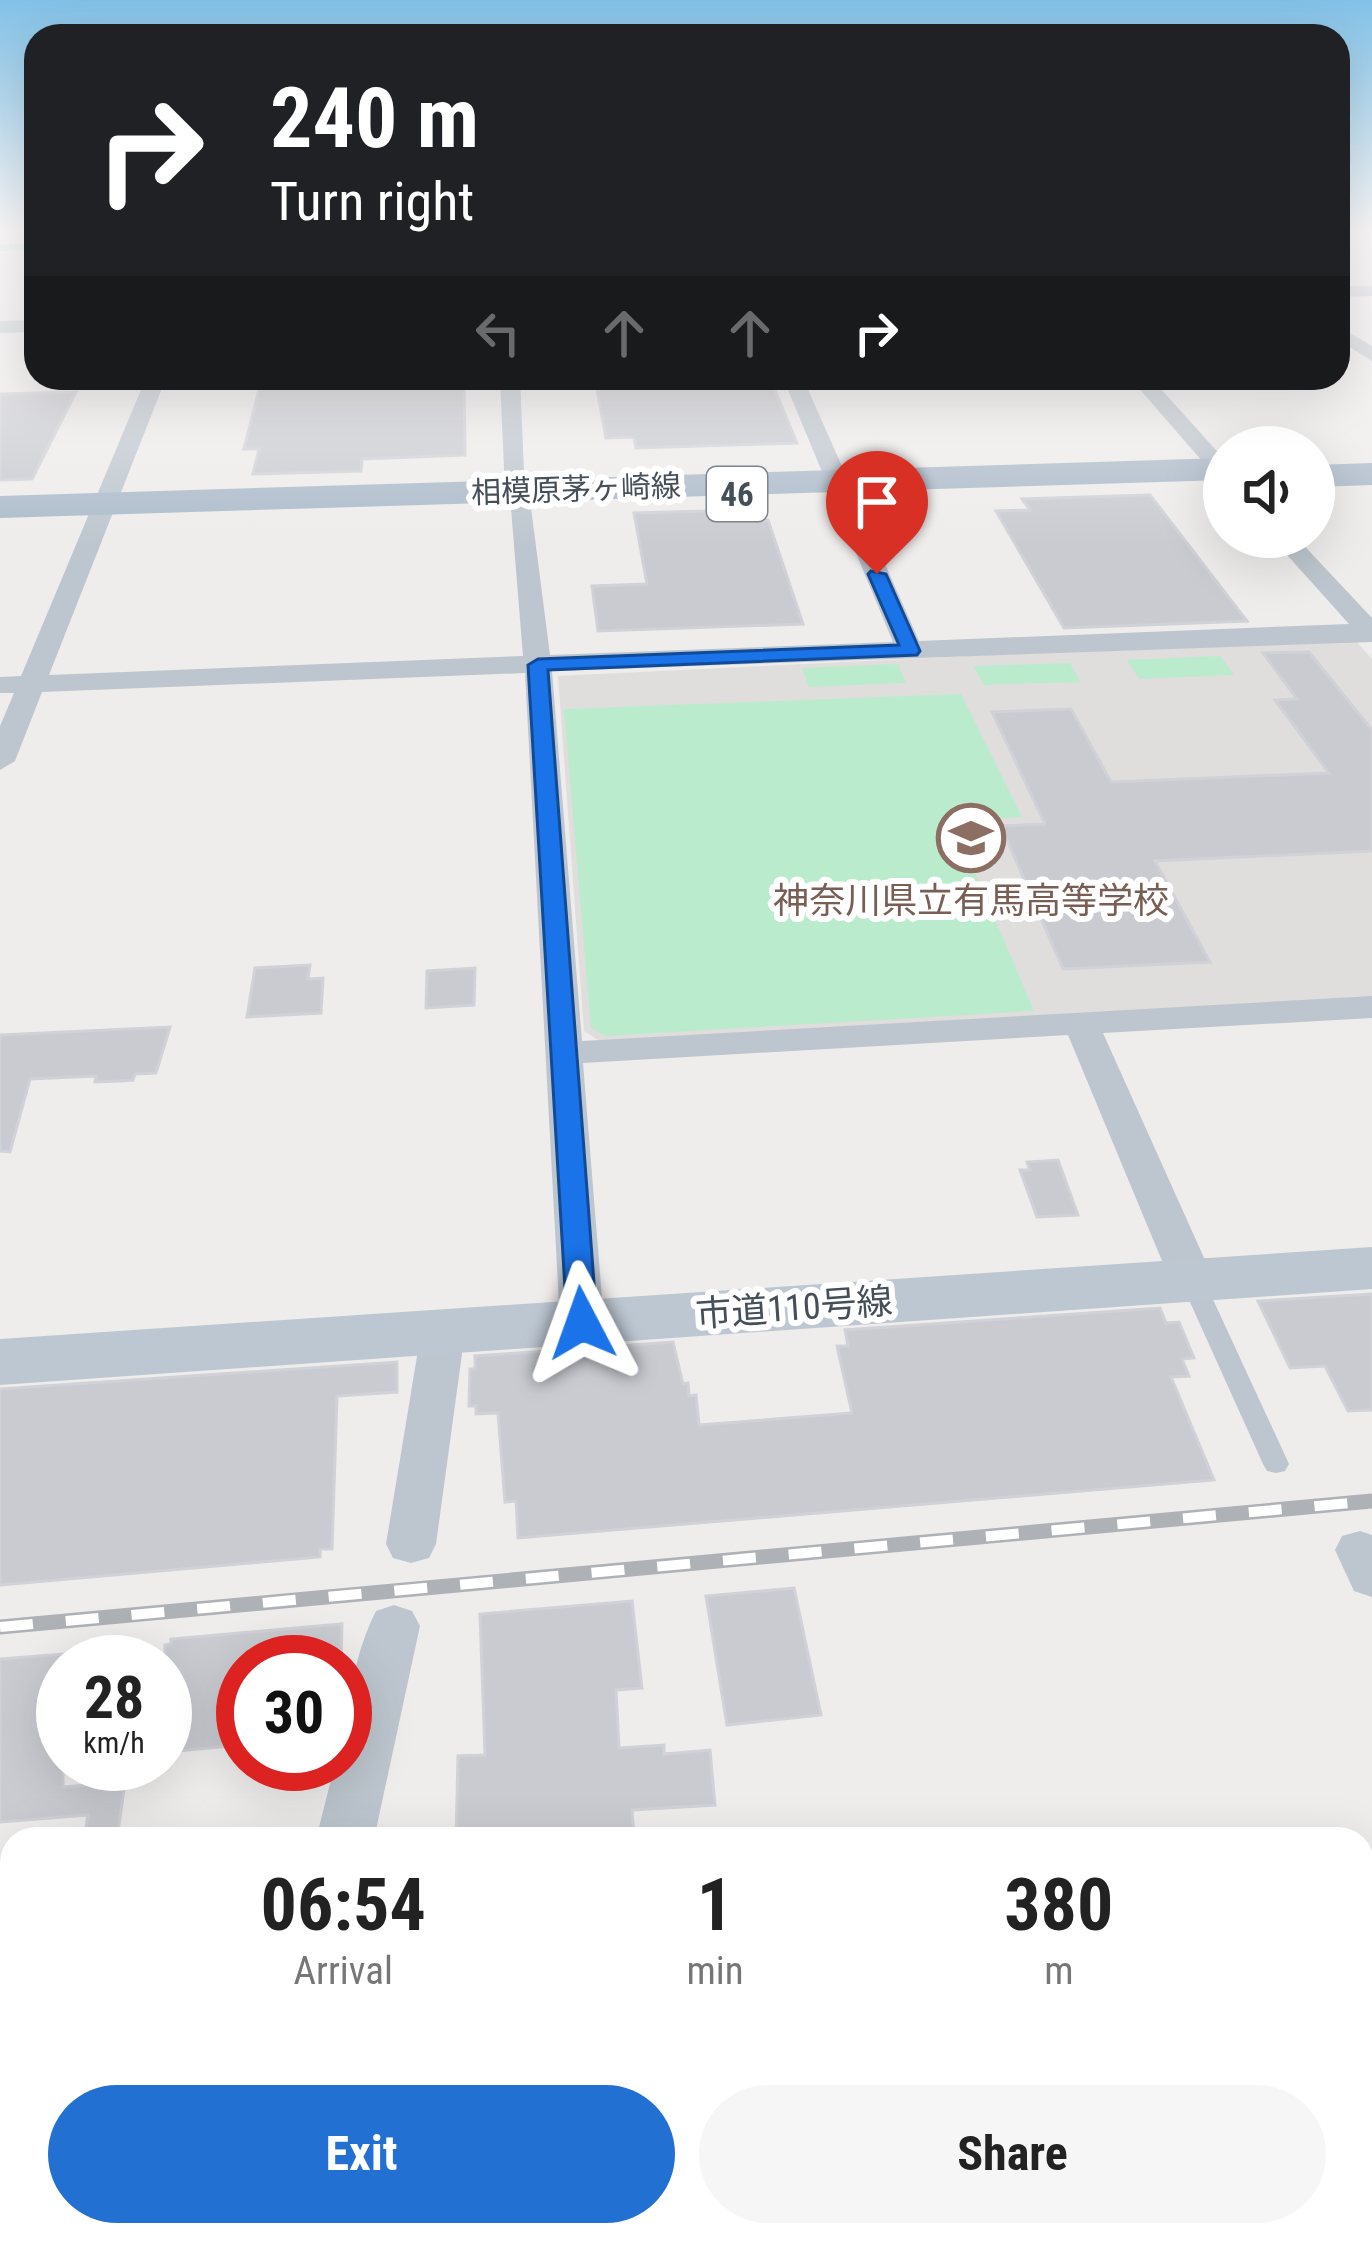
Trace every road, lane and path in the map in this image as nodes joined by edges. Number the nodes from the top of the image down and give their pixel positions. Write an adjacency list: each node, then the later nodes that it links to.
1 (151, 390): 14 (street)
2 (512, 390): 12 (street)
3 (798, 390): 11 (street)
4 (1151, 390): 5 (street)
5 (1203, 449)
6 (1372, 464): 7 (main road)
7 (1335, 465)
8 (1203, 473): 11 (main road, 相模原茅ヶ崎線 / 46)
9 (1372, 474): 10 (main road)
10 (1335, 475)
11 (837, 482): 12 (main road, 相模原茅ヶ崎線 / 46); 18 (street)
12 (518, 496): 14 (main road, 相模原茅ヶ崎線 / 46); 19 (street)
13 (0, 507): 14 (main road, 相模原茅ヶ崎線 / 46)
14 (104, 509): 15 (main road, 相模原茅ヶ崎線 / 46); 20 (street)
15 (0, 517)
16 (1302, 558): 17 (street)
17 (1371, 632): 18 (street)
18 (910, 651): 19 (street)
19 (538, 665): 20 (street); 25 (street)
20 (30, 684): 21 (street); 22 (street)
21 (0, 685)
22 (0, 761)
23 (1372, 1007): 24 (street)
24 (1081, 1024): 25 (street); 27 (street)
25 (562, 1053): 28 (street)
26 (1372, 1268): 27 (street, 市道110号線)
27 (1192, 1280): 28 (street, 市道110号線); 31 (lane)
28 (582, 1323): 29 (street, 市道110号線)
29 (443, 1332): 30 (street, 市道110号線); 32 (street)
30 (0, 1362)
31 (1276, 1464)
32 (411, 1544)
33 (394, 1626): 34 (street)
34 (348, 1827)

